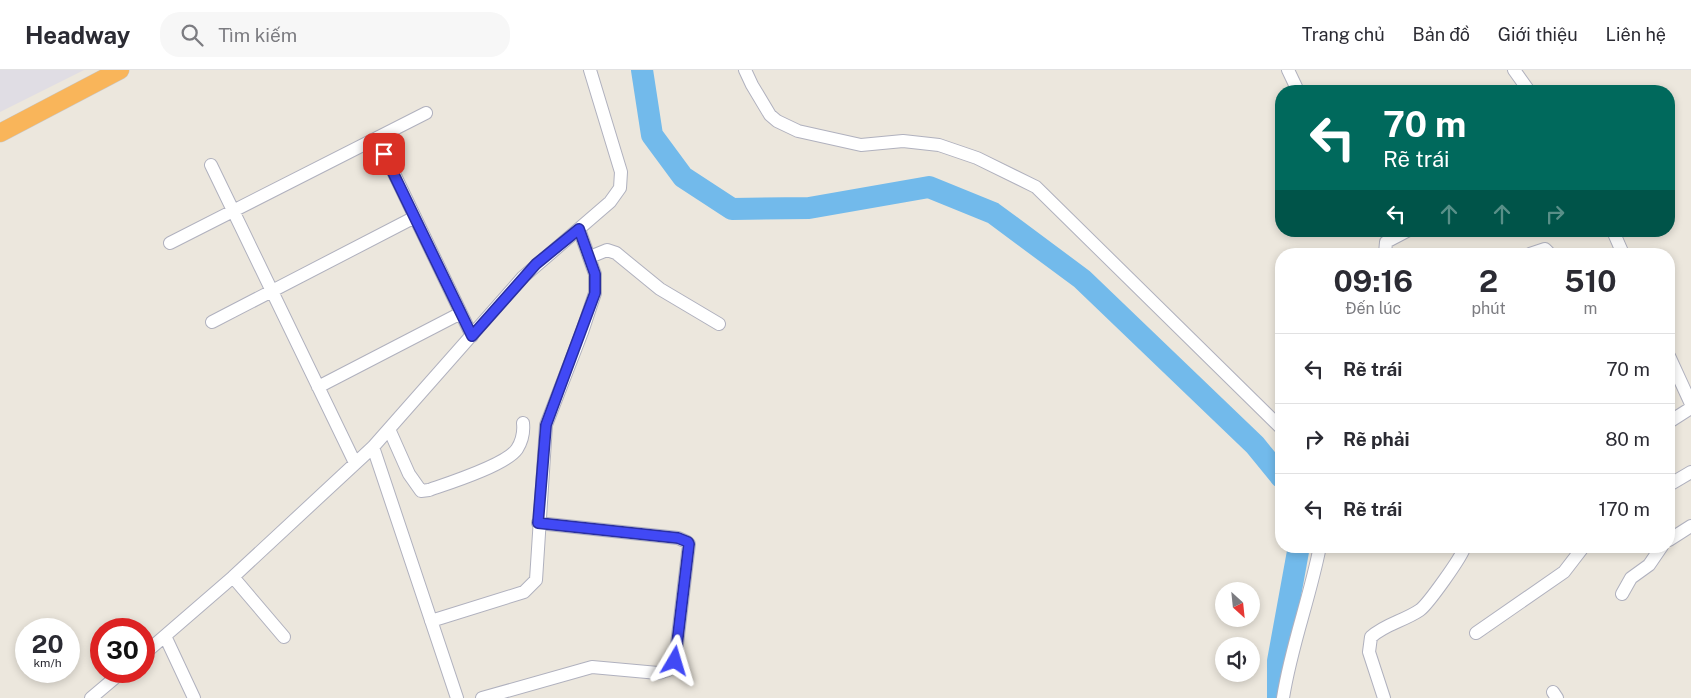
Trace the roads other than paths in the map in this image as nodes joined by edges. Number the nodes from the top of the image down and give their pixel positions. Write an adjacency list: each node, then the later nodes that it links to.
1 (120, 70): 9 (highway)
2 (590, 70): 14 (street)
3 (745, 70): 29 (street)
4 (1288, 70): 6 (street)
5 (1514, 70): 7 (street)
6 (1295, 85)
7 (1525, 85)
8 (426, 113): 10 (street)
9 (0, 133)
10 (377, 138): 12 (street); 13 (street)
11 (210, 165): 12 (street)
12 (233, 211): 16 (street); 19 (street)
13 (415, 217): 19 (street); 20 (street)
14 (579, 229): 18 (street); 23 (street)
15 (1396, 237): 17 (street)
16 (170, 243)
17 (1386, 248)
18 (590, 257): 22 (street); 36 (street)
19 (272, 291): 21 (street); 25 (street)
20 (461, 313): 23 (street); 25 (street)
21 (212, 322)
22 (719, 324)
23 (472, 336): 31 (street)
24 (1675, 373): 26 (street)
25 (318, 387): 33 (street)
26 (1691, 404)
27 (1691, 408): 28 (street)
28 (1675, 418)
29 (1275, 422)
30 (523, 423): 31 (street)
31 (389, 428): 32 (street)
32 (372, 447): 33 (street); 45 (street)
33 (355, 463): 43 (street)
34 (1691, 472): 35 (street)
35 (1675, 481)
36 (538, 523): 45 (street); 54 (street)
37 (1691, 526): 38 (street)
38 (1675, 536)
39 (1319, 553): 55 (street)
40 (1462, 553): 56 (street)
41 (1579, 553): 46 (street)
42 (1657, 553): 44 (street)
43 (233, 577): 47 (street); 48 (street)
44 (1622, 594)
45 (431, 621): 53 (street)
46 (1476, 633)
47 (165, 636): 49 (street); 52 (street)
48 (284, 637)
49 (155, 645)
50 (109, 683): 51 (street)
51 (91, 698)
52 (194, 698)
53 (457, 698)
54 (482, 698)
55 (1283, 698)
56 (1384, 698)

